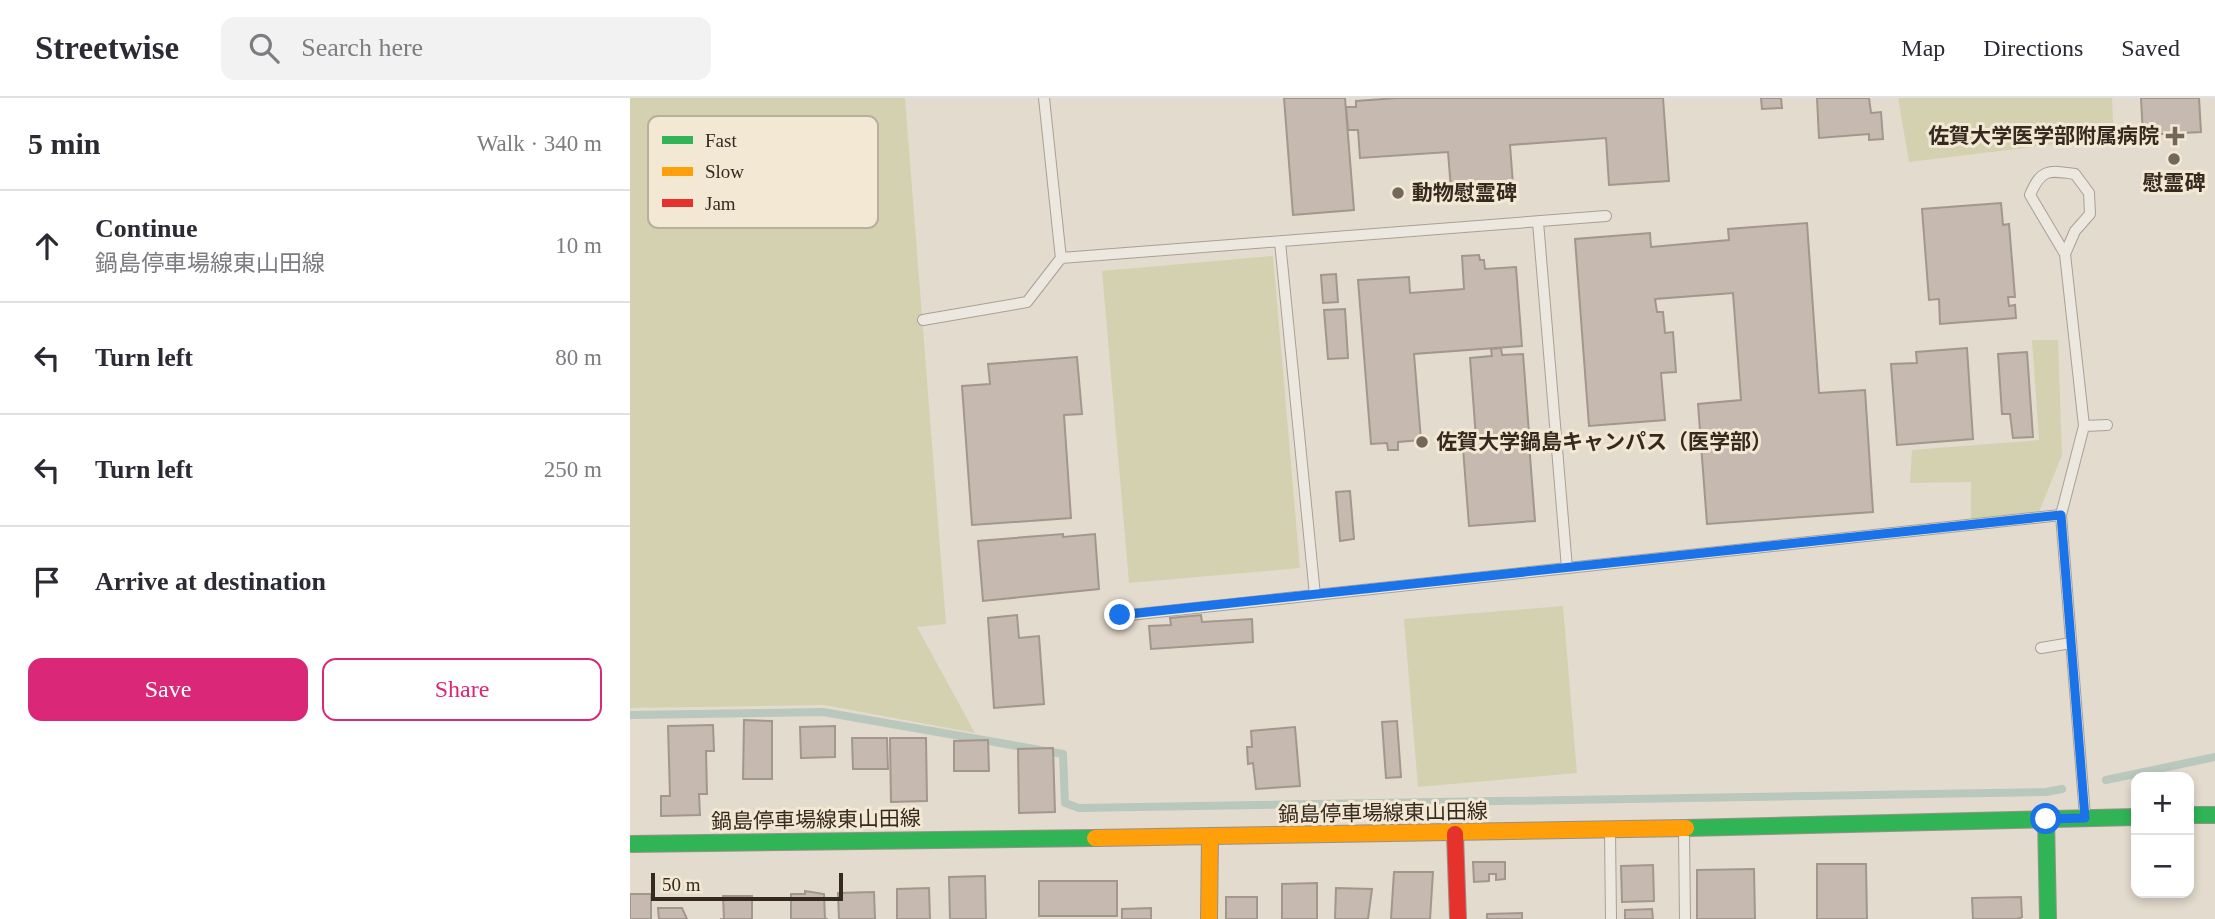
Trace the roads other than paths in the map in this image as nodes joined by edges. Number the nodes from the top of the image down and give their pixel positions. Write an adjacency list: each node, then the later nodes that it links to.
1 (1044, 98): 6 (lane)
2 (1606, 216): 3 (lane)
3 (1538, 222): 4 (lane); 11 (lane)
4 (1280, 242): 6 (lane); 12 (lane)
5 (2065, 254): 5 (lane); 9 (lane)
6 (1061, 259): 7 (lane)
7 (923, 320)
8 (2107, 425): 9 (lane)
9 (2084, 426): 10 (lane)
10 (2061, 515): 11 (lane); 14 (lane)
11 (1567, 568): 12 (lane)
12 (1315, 595): 13 (lane)
13 (1120, 615)
14 (2071, 643): 15 (lane); 19 (lane)
15 (2041, 648)
16 (2215, 815): 17 (main road)
17 (2194, 816)
18 (2131, 817): 19 (main road, 鍋島停車場線東山田線)
19 (2085, 818): 20 (main road, 鍋島停車場線東山田線)
20 (2046, 819): 21 (main road, 鍋島停車場線東山田線); 30 (main road)
21 (1684, 828): 22 (main road, 鍋島停車場線東山田線); 29 (lane)
22 (1610, 830): 23 (main road, 鍋島停車場線東山田線); 28 (lane)
23 (1455, 834): 24 (main road, 鍋島停車場線東山田線); 27 (main road)
24 (1210, 836): 25 (main road, 鍋島停車場線東山田線); 26 (main road)
25 (630, 844)
26 (1209, 919)
27 (1458, 919)
28 (1611, 919)
29 (1685, 919)
30 (2048, 919)

